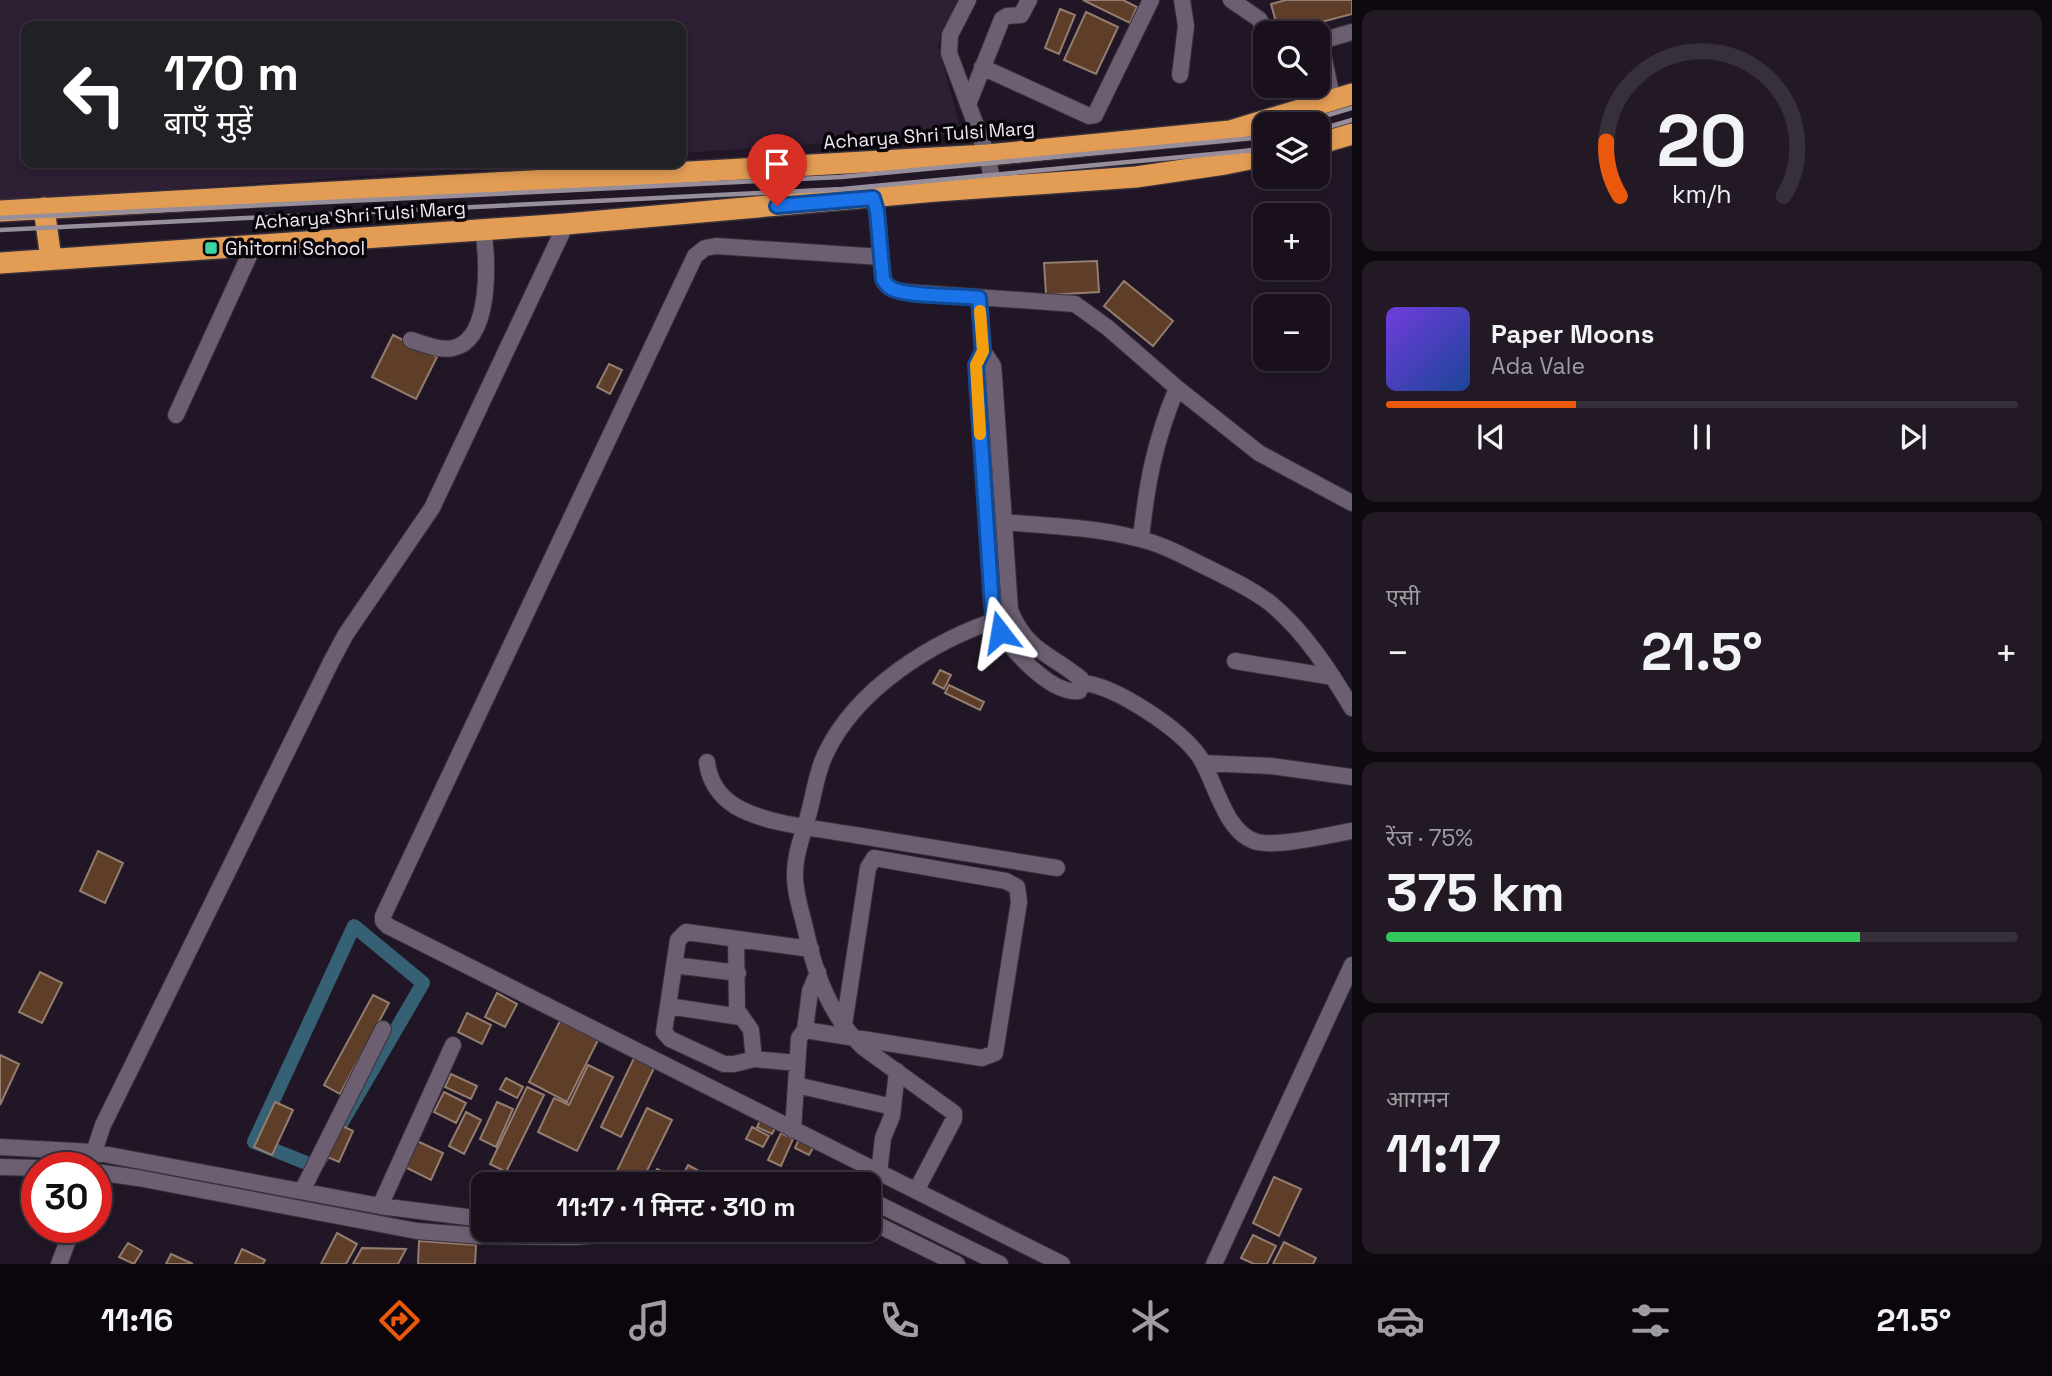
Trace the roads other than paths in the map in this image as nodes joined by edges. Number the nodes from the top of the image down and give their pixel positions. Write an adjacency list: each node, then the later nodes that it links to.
1 (968, 0): 13 (street)
2 (1029, 0): 9 (street)
3 (1151, 0): 9 (street)
4 (1182, 0): 11 (street)
5 (1231, 0): 6 (street)
6 (1260, 21)
7 (1352, 32): 8 (street)
8 (1330, 38)
9 (982, 67): 13 (street)
10 (1330, 67): 12 (street)
11 (1180, 75)
12 (1343, 97): 16 (highway, Acharya Shri Tulsi Marg)
13 (969, 102): 16 (street)
14 (1352, 134): 15 (highway)
15 (1330, 140)
16 (988, 155): 18 (street); 20 (highway, Acharya Shri Tulsi Marg)
17 (1253, 158): 18 (highway, Acharya Shri Tulsi Marg)
18 (994, 188): 19 (highway, Acharya Shri Tulsi Marg)
19 (873, 198): 22 (highway, Acharya Shri Tulsi Marg); 25 (street)
20 (44, 208): 21 (highway, Acharya Shri Tulsi Marg); 26 (highway)
21 (0, 211)
22 (566, 224): 23 (highway, Acharya Shri Tulsi Marg); 68 (street)
23 (483, 230): 24 (highway, Acharya Shri Tulsi Marg); 29 (street)
24 (254, 245): 26 (highway, Acharya Shri Tulsi Marg); 32 (street)
25 (881, 257): 28 (street); 65 (street)
26 (51, 260): 27 (highway, Acharya Shri Tulsi Marg)
27 (0, 263)
28 (979, 298): 30 (street); 31 (street)
29 (411, 340)
30 (983, 351): 34 (street); 37 (street)
31 (1177, 388): 33 (street); 35 (street)
32 (176, 415)
33 (1352, 503)
34 (1004, 522): 35 (street); 36 (street)
35 (1141, 538): 39 (street)
36 (1012, 615): 37 (street); 40 (street)
37 (994, 621): 40 (street); 45 (street)
38 (1235, 661): 39 (street)
39 (1333, 677): 41 (street)
40 (1083, 683): 43 (street)
41 (1352, 708)
42 (707, 762): 45 (street)
43 (1203, 763): 44 (street); 46 (street)
44 (1352, 777)
45 (804, 827): 47 (street); 49 (street)
46 (1352, 831)
47 (1057, 869)
48 (736, 939): 49 (street); 50 (street); 53 (street)
49 (811, 949): 52 (street)
50 (674, 965): 53 (street); 54 (street)
51 (1352, 965): 88 (street)
52 (818, 972): 57 (street); 58 (street)
53 (738, 973): 55 (street)
54 (668, 1006): 55 (street); 60 (street)
55 (740, 1017): 60 (street)
56 (383, 1030): 75 (street)
57 (805, 1030): 58 (street); 61 (street)
58 (848, 1031): 58 (street); 62 (street)
59 (453, 1045): 79 (street)
60 (754, 1059): 61 (street)
61 (797, 1063): 63 (street)
62 (897, 1071): 64 (street); 76 (street)
63 (796, 1085): 64 (street); 65 (street)
64 (893, 1107): 72 (street)
65 (793, 1130): 72 (street)
66 (0, 1147): 67 (street)
67 (35, 1152)
68 (94, 1152)
69 (112, 1163): 75 (street)
70 (0, 1167): 71 (street)
71 (21, 1168)
72 (879, 1172)
73 (881, 1173): 76 (street)
74 (112, 1174): 78 (street)
75 (294, 1189): 78 (street); 79 (street)
76 (916, 1191): 87 (street)
77 (881, 1205): 86 (street)
78 (281, 1206): 82 (street)
79 (380, 1206): 80 (street)
80 (471, 1217)
81 (881, 1226): 85 (street)
82 (471, 1235)
83 (67, 1243): 84 (street)
84 (59, 1264)
85 (957, 1264)
86 (1000, 1264)
87 (1062, 1264)
88 (1214, 1264)

